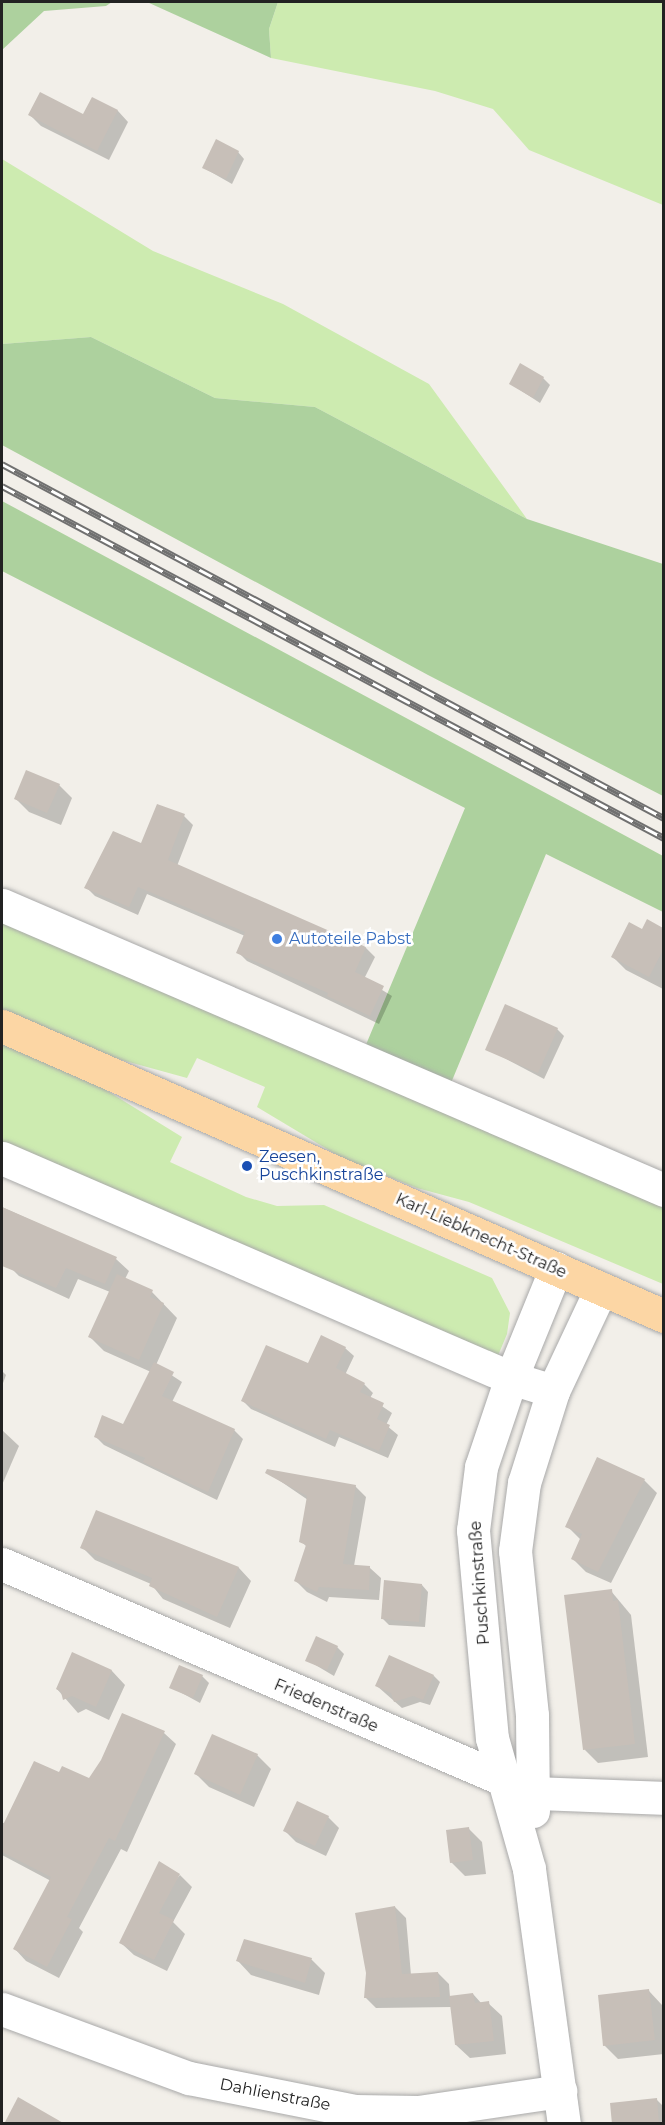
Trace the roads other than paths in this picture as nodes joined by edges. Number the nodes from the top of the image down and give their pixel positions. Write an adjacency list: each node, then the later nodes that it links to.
1 (2, 905): 4 (street)
2 (2, 1026): 5 (main road, Karl-Liebknecht-Straße)
3 (2, 1158): 8 (street)
4 (663, 1190)
5 (556, 1268): 6 (main road, Karl-Liebknecht-Straße); 8 (street, Puschkinstraße)
6 (601, 1289): 7 (main road, Karl-Liebknecht-Straße); 9 (street, Puschkinstraße)
7 (663, 1316)
8 (511, 1378): 9 (street); 11 (street, Puschkinstraße)
9 (553, 1391): 11 (street, Puschkinstraße)
10 (2, 1564): 11 (street, Friedenstraße)
11 (520, 1787): 12 (street, Friedenstraße); 14 (street, Puschkinstraße)
12 (663, 1798)
13 (7, 2017): 14 (street, Dahlienstraße)
14 (560, 2091): 15 (street, Puschkinstraße)
15 (564, 2124)

